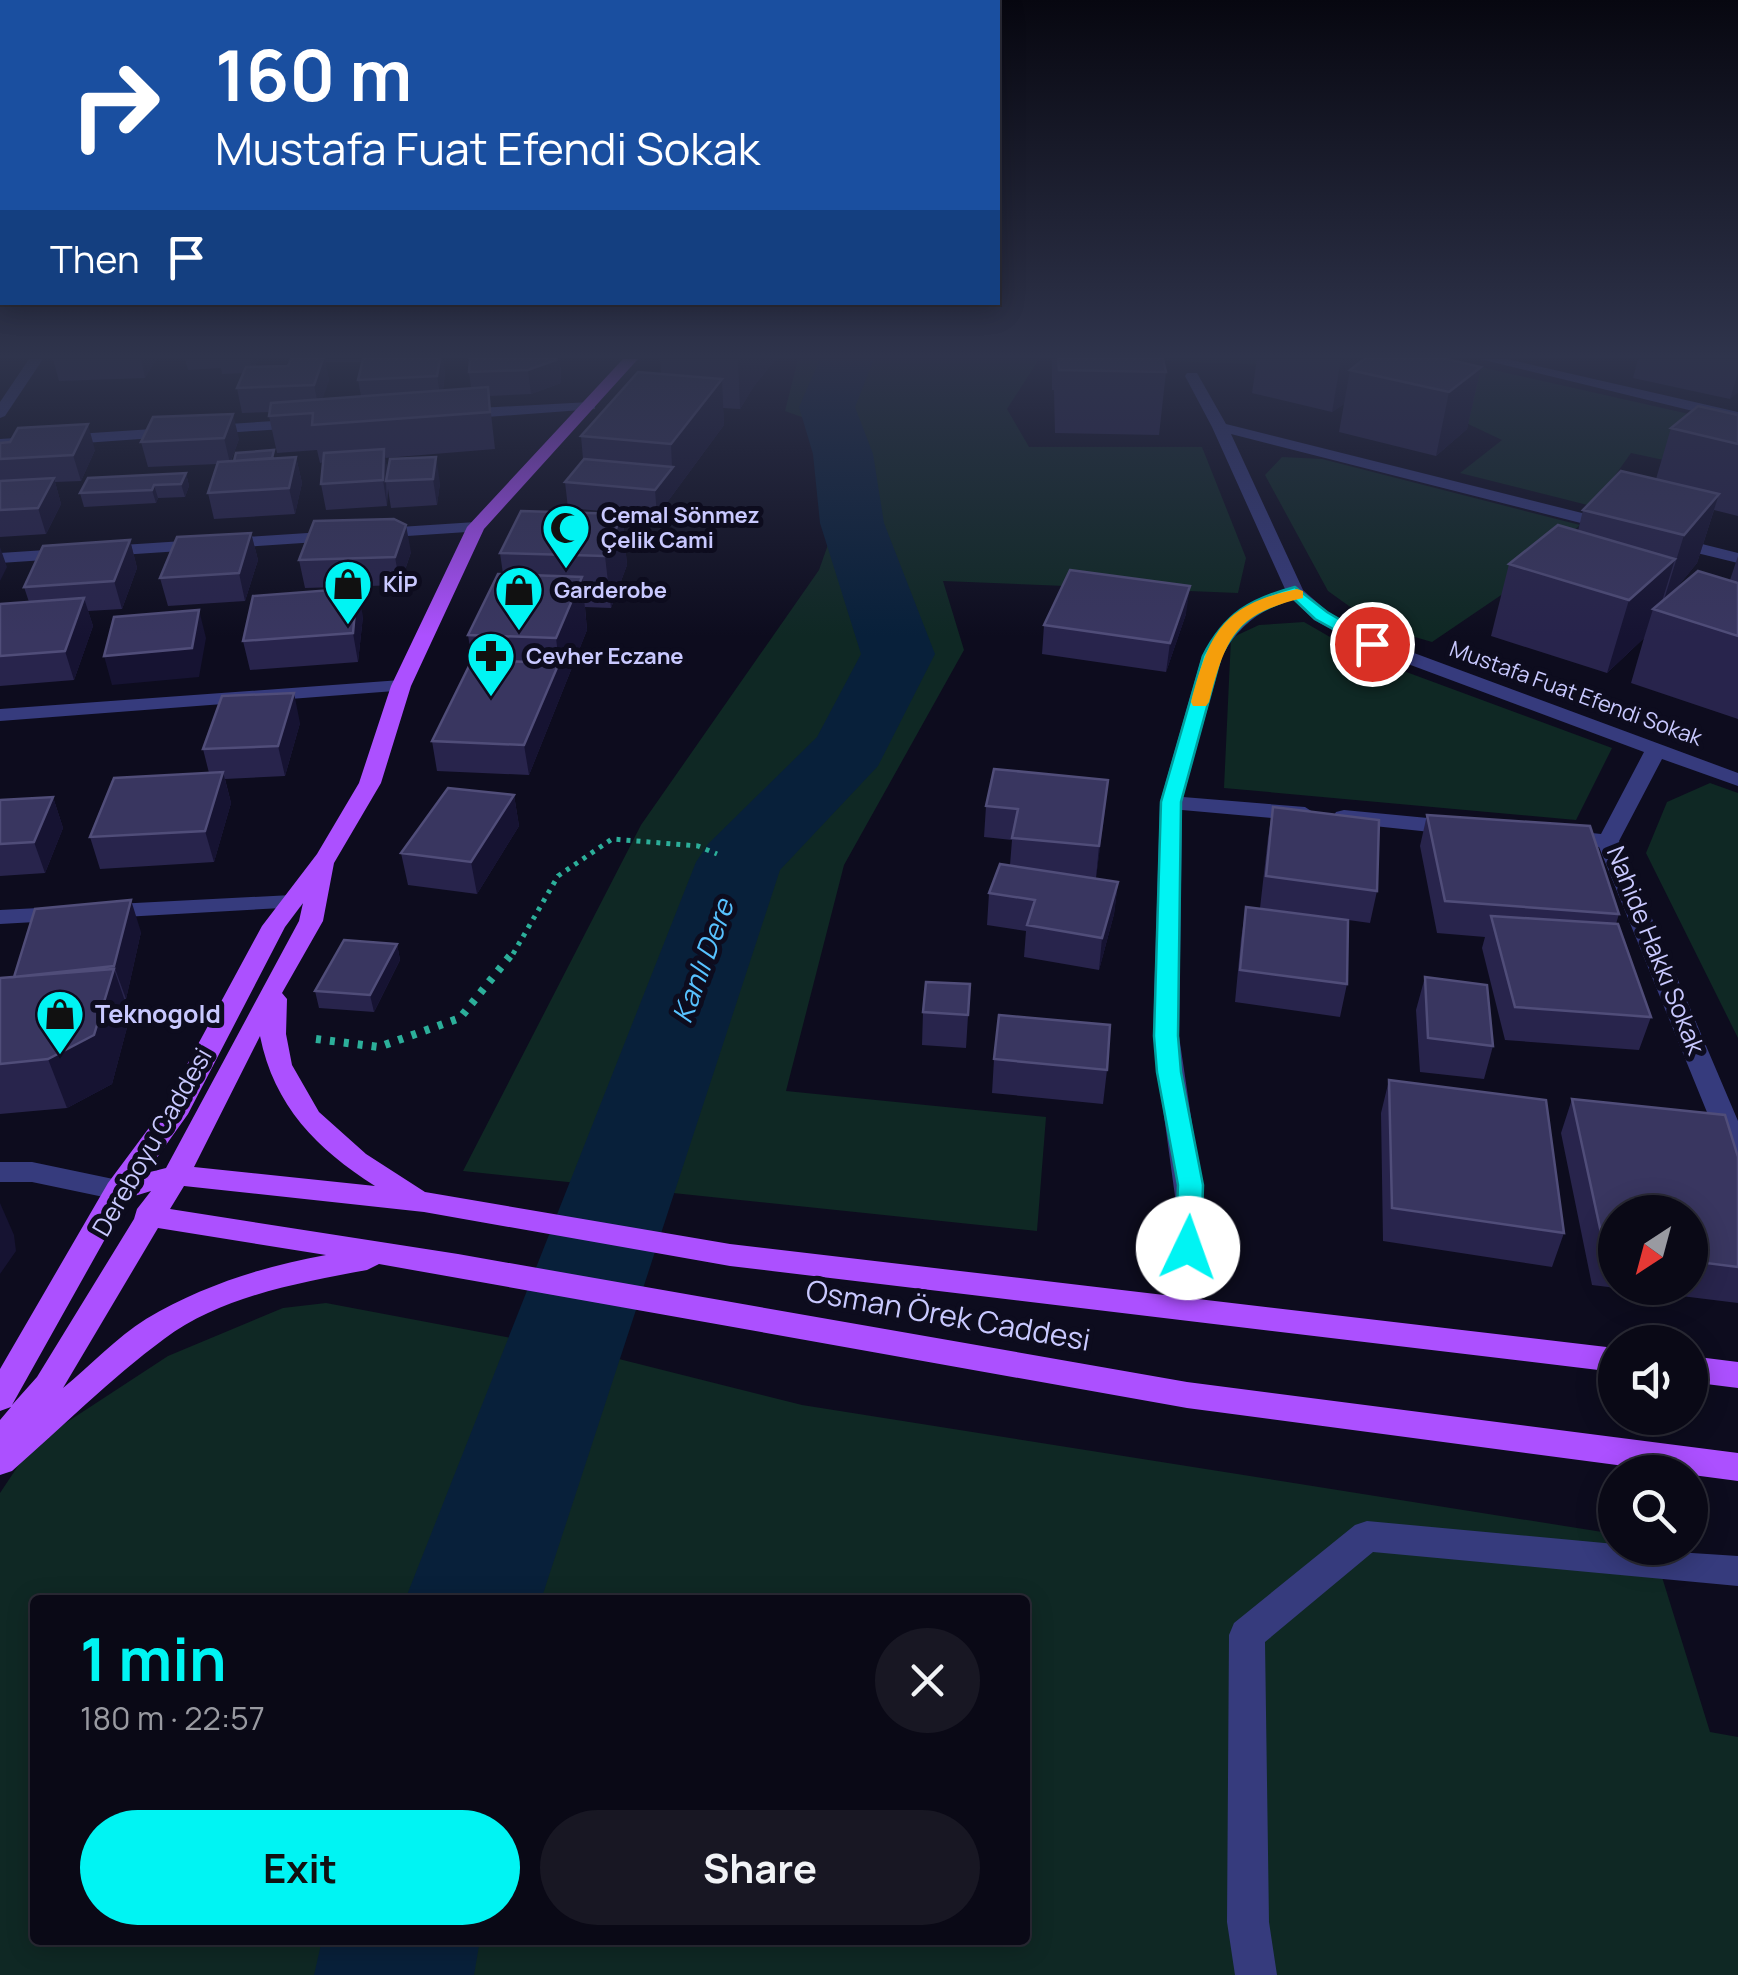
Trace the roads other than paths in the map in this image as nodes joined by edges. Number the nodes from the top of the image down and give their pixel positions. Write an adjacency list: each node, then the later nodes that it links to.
1 (547, 451): 4 (main road, Dereboyu Caddesi)
2 (1231, 451): 9 (street, Mustafa Fuat Efendi Sokak)
3 (1315, 451): 5 (street)
4 (476, 527): 7 (street); 10 (main road, Dereboyu Caddesi)
5 (1623, 529)
6 (1661, 539): 8 (street)
7 (0, 558)
8 (1738, 558)
9 (1295, 592): 12 (street, Mustafa Fuat Efendi Sokak); 14 (street)
10 (401, 686): 11 (street); 18 (main road, Dereboyu Caddesi)
11 (0, 715)
12 (1656, 750): 13 (street, Mustafa Fuat Efendi Sokak); 17 (street, Nahide Hakkı Sokak)
13 (1738, 780)
14 (1171, 802): 15 (street); 29 (street)
15 (1489, 830)
16 (1549, 836): 17 (street)
17 (1608, 841): 22 (street, Nahide Hakkı Sokak)
18 (327, 856): 19 (main road, Dereboyu Caddesi); 21 (main road, Dereboyu Caddesi)
19 (292, 902): 20 (street); 25 (main road, Dereboyu Caddesi)
20 (0, 917)
21 (277, 979): 24 (main road, Dereboyu Caddesi); 26 (main road)
22 (1738, 1154)
23 (0, 1172): 25 (street)
24 (176, 1175): 25 (main road); 26 (main road, Osman Örek Caddesi); 27 (main road, Dereboyu Caddesi)
25 (118, 1190): 27 (main road); 33 (main road, Dereboyu Caddesi)
26 (424, 1202): 29 (main road, Osman Örek Caddesi)
27 (148, 1216): 28 (main road, Osman Örek Caddesi); 34 (main road, Dereboyu Caddesi)
28 (397, 1255): 35 (main road); 36 (main road, Osman Örek Caddesi)
29 (1180, 1308): 30 (main road, Osman Örek Caddesi)
30 (1598, 1358)
31 (1708, 1371): 32 (main road)
32 (1738, 1375)
33 (0, 1398)
34 (0, 1443)
35 (0, 1461)
36 (1738, 1466)
37 (1738, 1571): 38 (street)
38 (1256, 1975)

